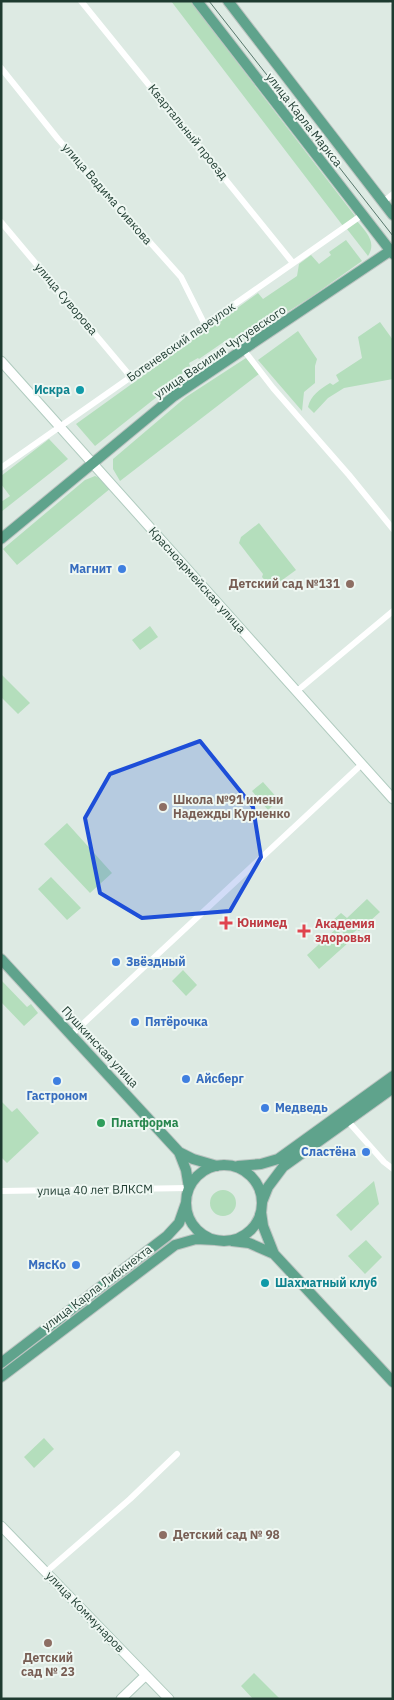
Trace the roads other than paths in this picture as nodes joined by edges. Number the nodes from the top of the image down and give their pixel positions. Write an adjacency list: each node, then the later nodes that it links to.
1 (82, 1): 11 (street, Квартальный проезд)
2 (197, 1): 7 (main road, улица Карла Маркса)
3 (228, 1): 6 (main road, улица Карла Маркса)
4 (1, 68): 12 (street, улица Вадима Сивкова)
5 (393, 194): 6 (street)
6 (383, 202): 8 (main road, улица Карла Маркса)
7 (362, 215): 10 (main road, улица Карла Маркса); 11 (street, Ботеневский переулок)
8 (393, 215)
9 (1, 222): 15 (street, улица Суворова)
10 (392, 252): 13 (main road, улица Василия Чугуевского)
11 (293, 263): 12 (street, Ботеневский переулок)
12 (205, 325): 15 (street, Ботеневский переулок)
13 (243, 349): 17 (main road, улица Василия Чугуевского); 19 (street)
14 (1, 361): 16 (street, Красноармейская улица)
15 (131, 377): 16 (street, Ботеневский переулок)
16 (60, 427): 17 (street, Красноармейская улица); 18 (street, Ботеневский переулок)
17 (92, 462): 20 (main road, улица Василия Чугуевского); 22 (street, Красноармейская улица)
18 (1, 468)
19 (393, 530)
20 (1, 539)
21 (393, 612): 22 (street)
22 (297, 692): 23 (street, Красноармейская улица)
23 (362, 764): 24 (street, Красноармейская улица); 26 (street)
24 (393, 799)
25 (1, 959): 26 (main road, Пушкинская улица)
26 (71, 1035): 31 (main road, Пушкинская улица)
27 (393, 1076): 29 (main road)
28 (393, 1088): 29 (main road)
29 (344, 1117): 30 (main road); 34 (street)
30 (334, 1125): 33 (main road); 38 (main road)
31 (179, 1152): 32 (main road, Пушкинская улица); 35 (main road, Пушкинская улица)
32 (217, 1166): 33 (main road); 35 (main road)
33 (232, 1166): 38 (main road)
34 (393, 1169)
35 (189, 1188): 36 (street, улица 40 лет ВЛКСМ); 37 (main road)
36 (1, 1191)
37 (186, 1203): 39 (main road); 42 (main road, улица Карла Либкнехта)
38 (262, 1207): 40 (main road); 41 (main road)
39 (216, 1240): 40 (main road); 43 (main road, улица Карла Либкнехта)
40 (231, 1240): 41 (main road)
41 (274, 1254): 44 (main road)
42 (1, 1363)
43 (1, 1377)
44 (393, 1382)
45 (176, 1454): 47 (street)
46 (1, 1526): 47 (street, улица Коммунаров)
47 (46, 1572): 48 (street, улица Коммунаров)
48 (146, 1675): 49 (street); 50 (street, улица Коммунаров)
49 (122, 1699)
50 (169, 1699)

